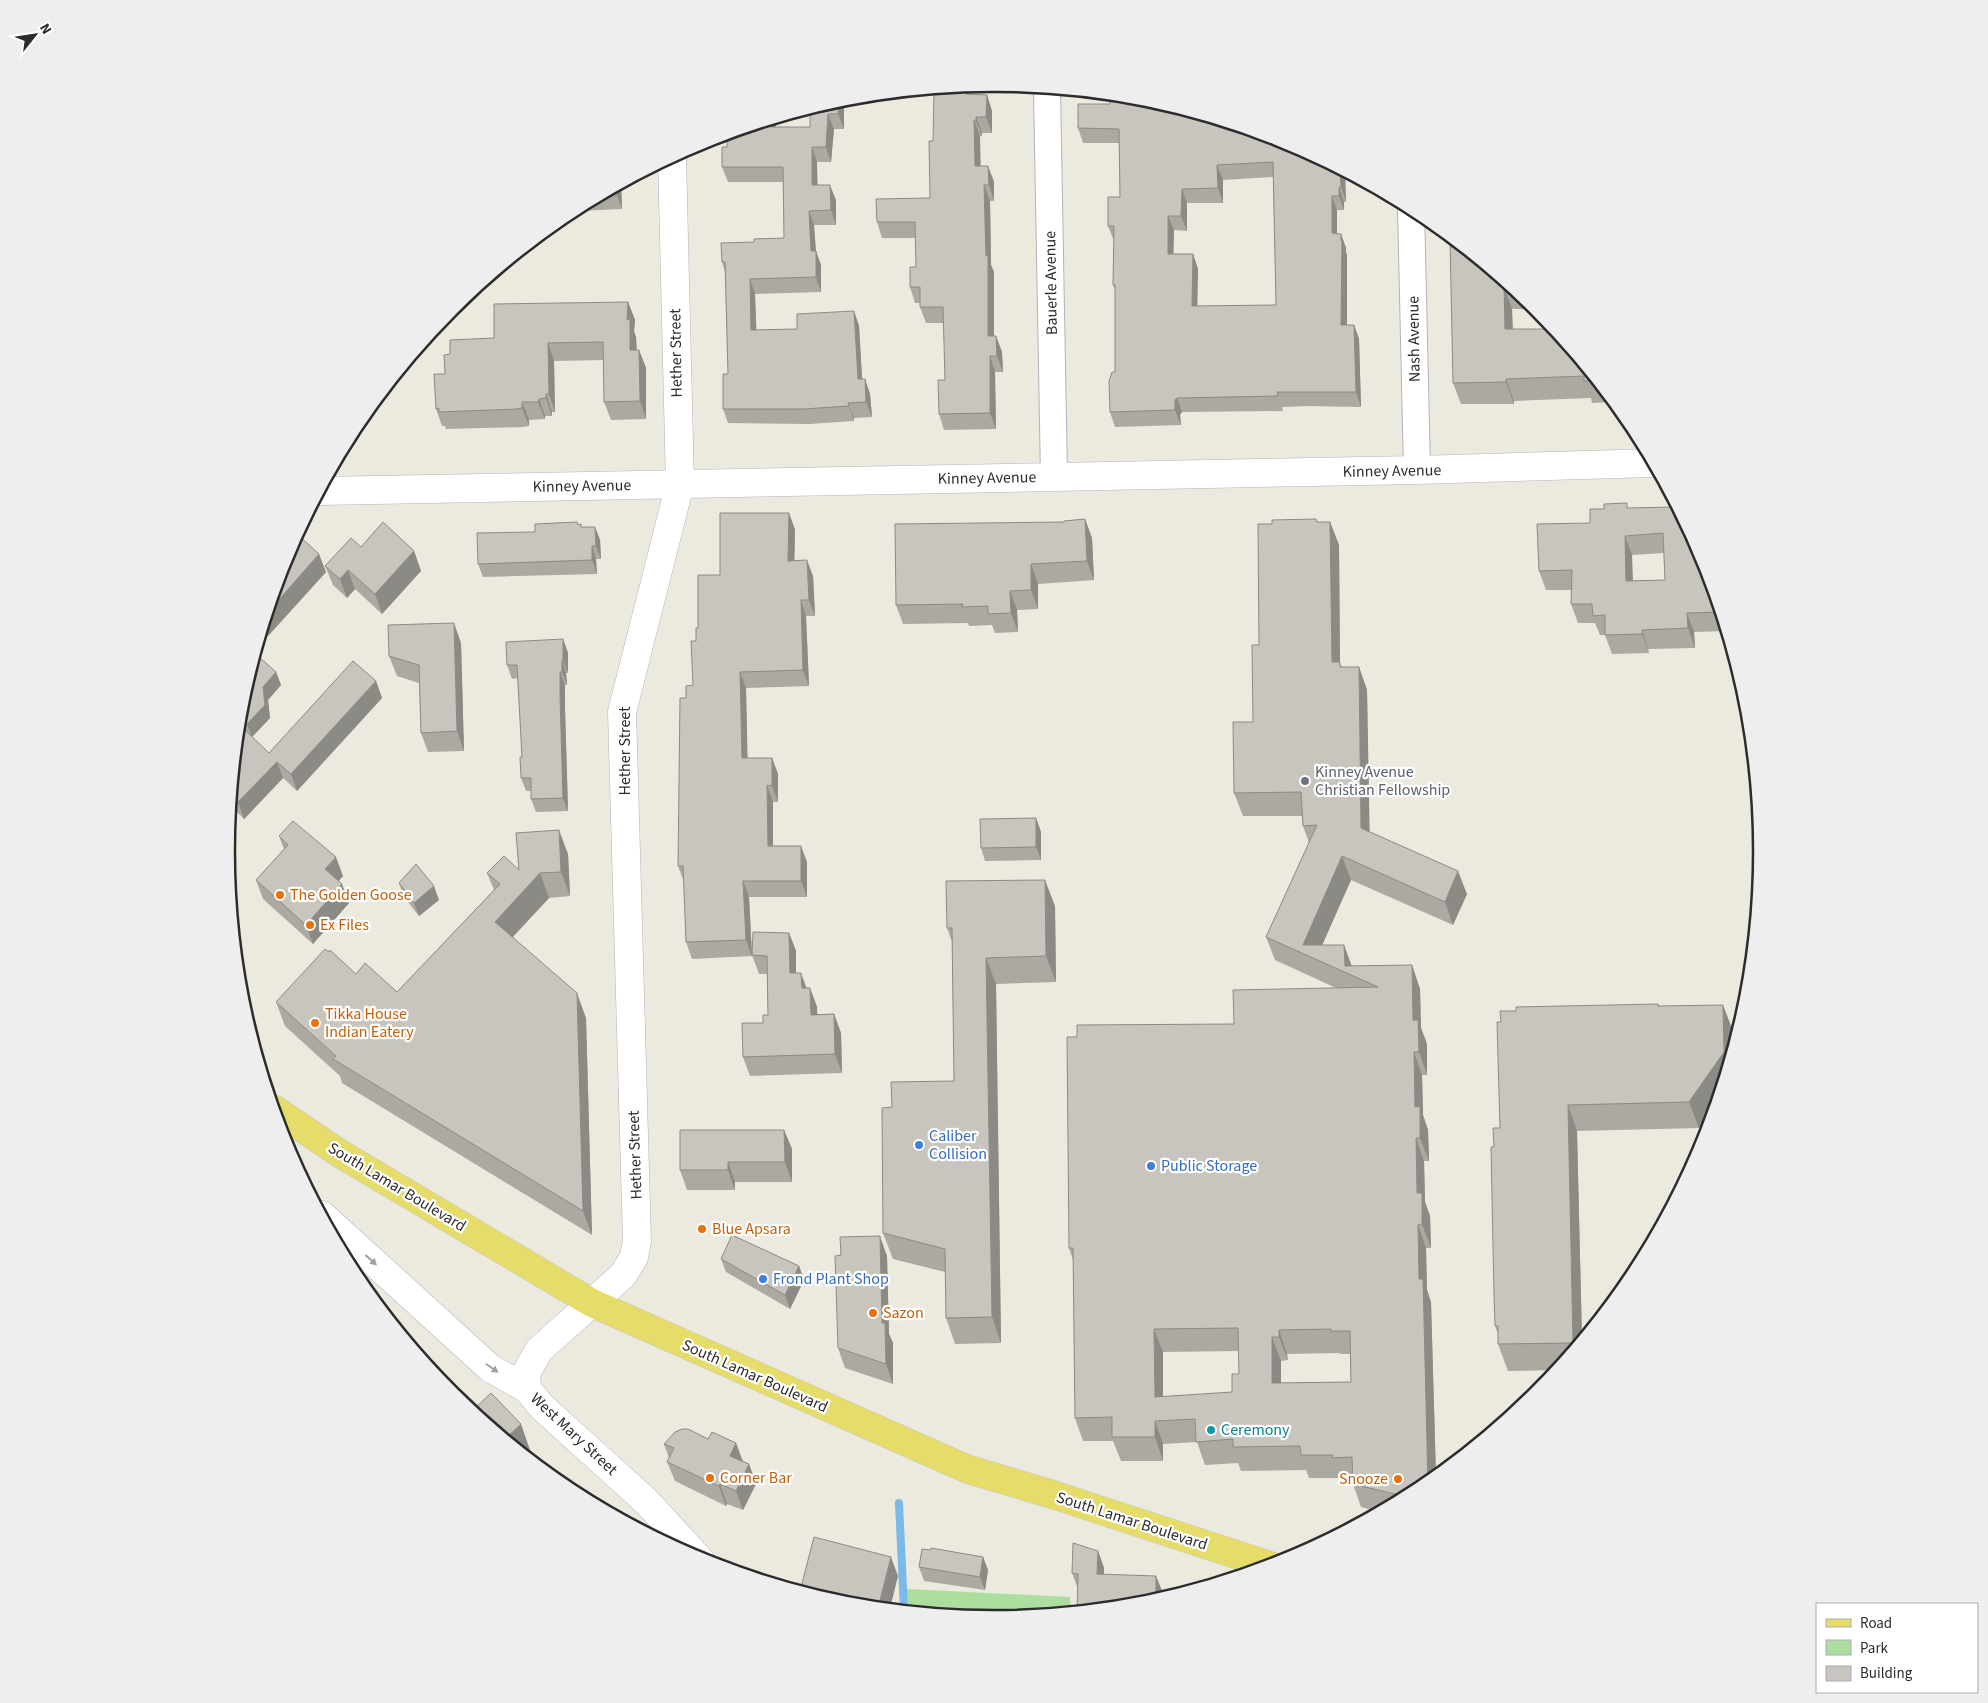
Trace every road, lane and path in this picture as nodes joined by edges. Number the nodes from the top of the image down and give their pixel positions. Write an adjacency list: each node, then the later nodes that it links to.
1 (1048, 94): 6 (street, Bauerle Avenue)
2 (672, 165): 7 (street, Hether Street)
3 (1411, 217): 5 (street, Nash Avenue)
4 (1646, 463): 5 (street, Kinney Avenue)
5 (1417, 470): 6 (street, Kinney Avenue)
6 (1054, 477): 7 (street, Kinney Avenue)
7 (680, 484): 8 (street, Kinney Avenue); 11 (street, Hether Street)
8 (327, 490)
9 (283, 1115): 11 (main road, South Lamar Boulevard)
10 (334, 1226): 12 (street, one-way to 12)
11 (592, 1303): 12 (street, West Mary Street); 14 (main road, South Lamar Boulevard)
12 (527, 1389): 13 (street, West Mary Street)
13 (686, 1545)
14 (1259, 1562)

